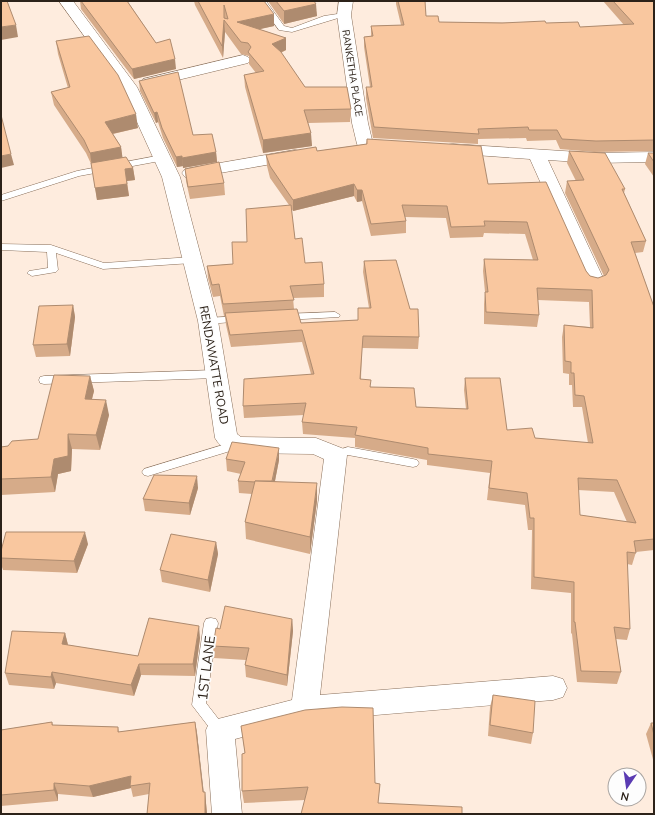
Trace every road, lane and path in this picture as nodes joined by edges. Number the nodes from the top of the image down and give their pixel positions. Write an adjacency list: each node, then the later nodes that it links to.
1 (66, 1): 5 (street, RENDAWATTE ROAD)
2 (262, 1): 3 (lane)
3 (345, 8): 6 (street, RANKETHA PLACE)
4 (244, 60): 5 (street)
5 (128, 87): 11 (street, RENDAWATTE ROAD)
6 (366, 145)
7 (436, 148): 9 (street)
8 (312, 152): 11 (street)
9 (537, 155): 10 (street); 17 (street)
10 (654, 157)
11 (166, 168): 12 (lane); 15 (street, RENDAWATTE ROAD)
12 (1, 198)
13 (1, 247): 14 (lane)
14 (52, 250): 15 (lane); 16 (lane)
15 (192, 260): 21 (street, RENDAWATTE ROAD)
16 (32, 274)
17 (595, 282)
18 (335, 315): 19 (lane)
19 (272, 318)
20 (248, 319): 21 (lane)
21 (208, 321): 22 (street, RENDAWATTE ROAD)
22 (216, 374): 23 (lane); 24 (street, RENDAWATTE ROAD)
23 (44, 380)
24 (236, 445): 25 (street); 27 (lane)
25 (336, 455): 26 (lane); 30 (street)
26 (413, 463)
27 (148, 472)
28 (211, 623): 31 (lane, 1ST LANE)
29 (553, 688): 30 (street)
30 (306, 709): 31 (street)
31 (220, 730): 32 (street)
32 (227, 814)

